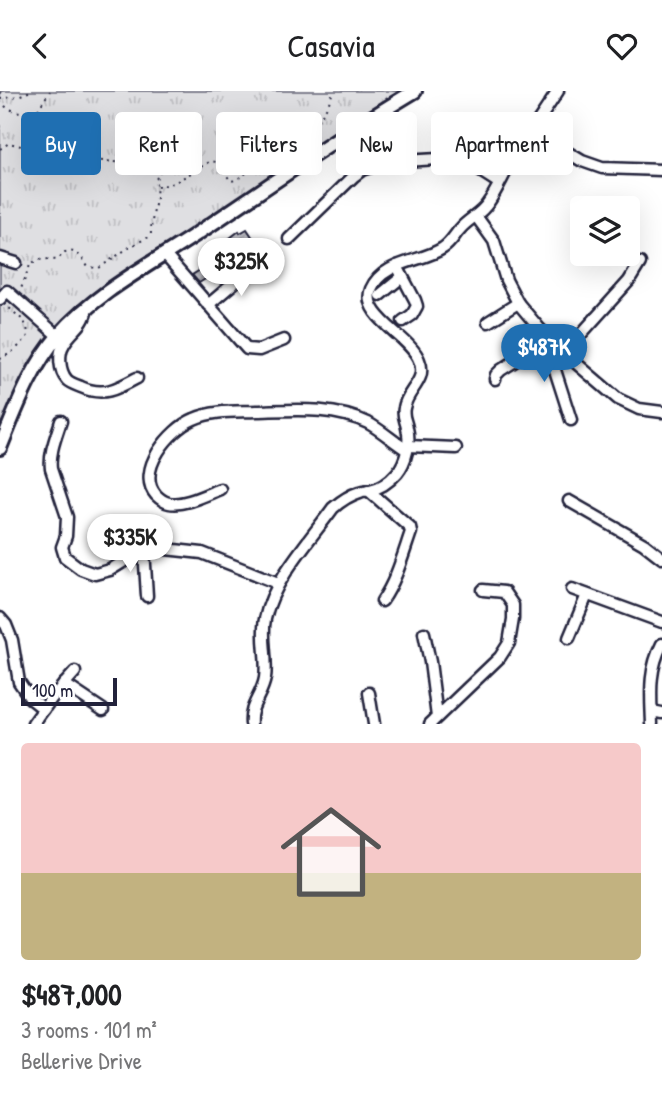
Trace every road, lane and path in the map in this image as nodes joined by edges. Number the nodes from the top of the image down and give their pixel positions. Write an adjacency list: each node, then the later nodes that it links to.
1 (31, 91): 6 (path)
2 (50, 91): 6 (path)
3 (333, 91): 13 (path)
4 (415, 91): 16 (main road)
5 (558, 91): 7 (street)
6 (0, 100)
7 (544, 112)
8 (0, 149): 13 (path)
9 (573, 156): 10 (street)
10 (662, 170)
11 (504, 175): 12 (street)
12 (499, 183): 14 (street); 15 (street)
13 (157, 187): 24 (path)
14 (476, 216): 20 (street); 26 (street)
15 (289, 239)
16 (165, 255): 27 (street); 28 (main road)
17 (0, 258): 18 (street)
18 (16, 263)
19 (254, 266): 27 (street)
20 (397, 266): 22 (street); 42 (street)
21 (638, 266): 34 (street)
22 (402, 277): 23 (street); 29 (street)
23 (380, 295)
24 (15, 297): 25 (street); 31 (street); 35 (path)
25 (0, 299)
26 (518, 303): 30 (street); 32 (street)
27 (208, 305): 33 (street)
28 (87, 308): 31 (main road); 36 (street)
29 (403, 321)
30 (488, 322)
31 (58, 335): 41 (main road)
32 (550, 339): 34 (street); 37 (street)
33 (284, 340)
34 (564, 352): 38 (street); 39 (street)
35 (0, 359)
36 (137, 378)
37 (495, 379)
38 (662, 412)
39 (571, 419)
40 (61, 421): 47 (street)
41 (0, 448)
42 (407, 448): 43 (street); 44 (street); 45 (street)
43 (456, 448)
44 (220, 489)
45 (368, 490): 49 (street); 54 (street)
46 (569, 501): 48 (street)
47 (144, 549): 49 (street); 53 (street)
48 (662, 558)
49 (278, 583): 67 (street)
50 (572, 589): 52 (street)
51 (482, 590): 66 (street)
52 (587, 595): 56 (street); 58 (street)
53 (147, 596)
54 (382, 601)
55 (0, 618): 63 (street)
56 (662, 622)
57 (424, 633): 66 (street)
58 (569, 638)
59 (662, 644): 65 (street)
60 (75, 673): 61 (street)
61 (64, 684): 63 (street); 64 (street)
62 (369, 694): 69 (street)
63 (44, 709): 68 (street)
64 (103, 710)
65 (657, 712): 70 (street)
66 (433, 721)
67 (249, 723)
68 (33, 724)
69 (374, 724)
70 (652, 724)

